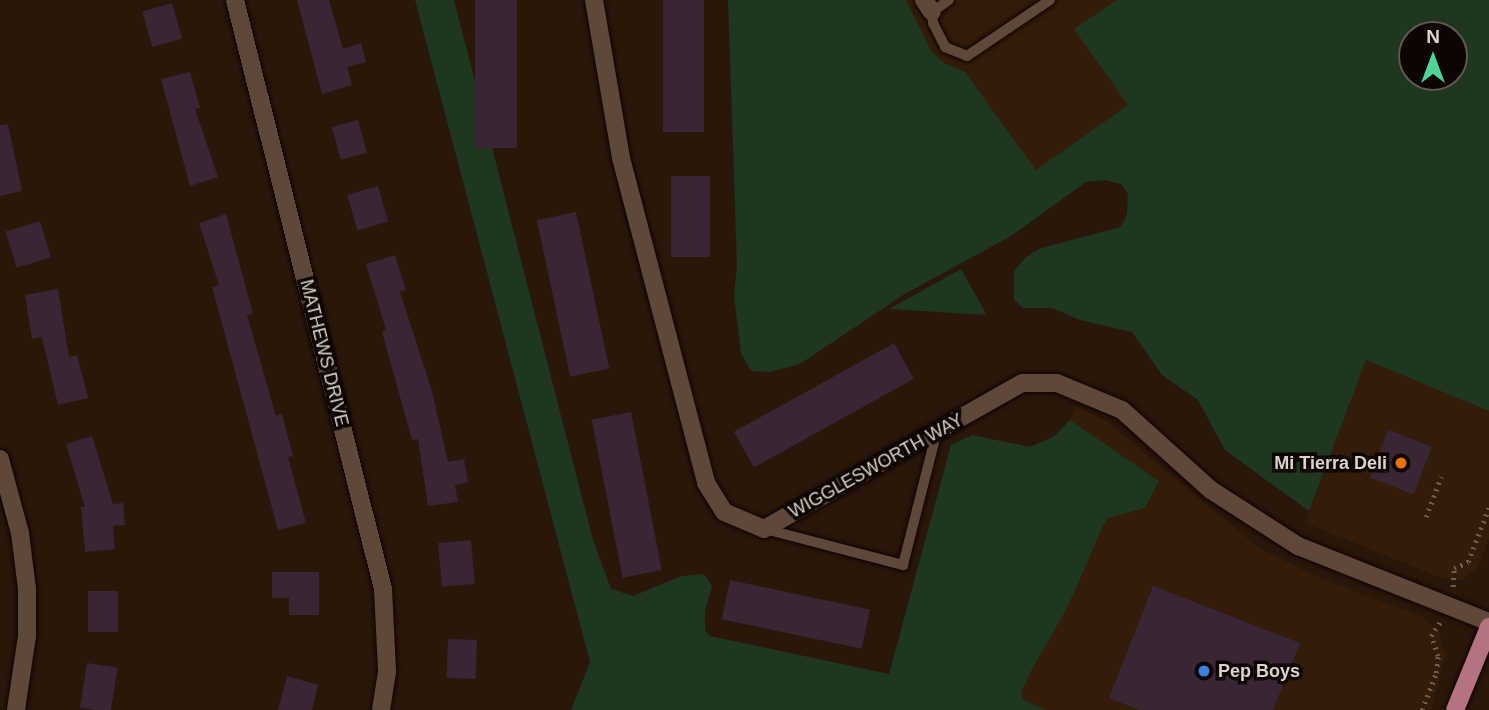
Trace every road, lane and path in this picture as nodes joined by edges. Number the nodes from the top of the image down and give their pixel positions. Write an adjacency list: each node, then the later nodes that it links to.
1 (235, 0): 16 (street, MATHEWS DRIVE)
2 (594, 0): 11 (street)
3 (949, 0): 5 (lane)
4 (1050, 0): 5 (lane)
5 (928, 6)
6 (937, 431): 11 (street, WIGGLESWORTH WAY); 11 (lane); 13 (street, WIGGLESWORTH WAY)
7 (0, 459): 15 (street)
8 (1441, 477): 10 (path)
9 (1489, 507): 12 (path)
10 (1426, 517)
11 (764, 529)
12 (1456, 580)
13 (1489, 624): 18 (main road)
14 (1437, 631): 17 (path)
15 (16, 710)
16 (381, 710)
17 (1422, 710)
18 (1455, 710)

